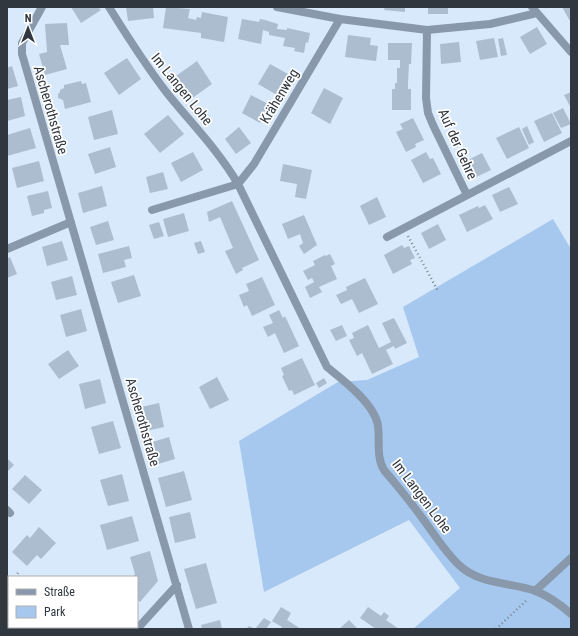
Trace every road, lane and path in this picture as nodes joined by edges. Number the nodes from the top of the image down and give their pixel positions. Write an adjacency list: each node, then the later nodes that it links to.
1 (42, 7): 12 (street, Ascherothstraße)
2 (109, 7): 9 (street, Im Langen Lohe)
3 (277, 7): 5 (street)
4 (534, 10): 6 (street); 7 (street)
5 (340, 19): 6 (street); 9 (street, Krähenweg)
6 (427, 30): 10 (street, Auf der Gehre)
7 (571, 52)
8 (571, 141): 10 (street, Auf der Gehre)
9 (238, 184): 11 (street); 21 (street, Im Langen Lohe)
10 (467, 195): 13 (street, Auf der Gehre)
11 (152, 210)
12 (71, 222): 15 (street); 20 (street, Ascherothstraße)
13 (404, 229): 14 (street, Auf der Gehre); 16 (path)
14 (387, 237)
15 (7, 249)
16 (438, 292)
17 (571, 558): 21 (street)
18 (18, 573): 19 (path)
19 (15, 576)
20 (177, 585): 23 (street); 24 (street, Ascherothstraße)
21 (535, 591): 22 (street, Im Langen Lohe); 25 (path)
22 (571, 614)
23 (138, 628)
24 (189, 629)
25 (496, 629)

